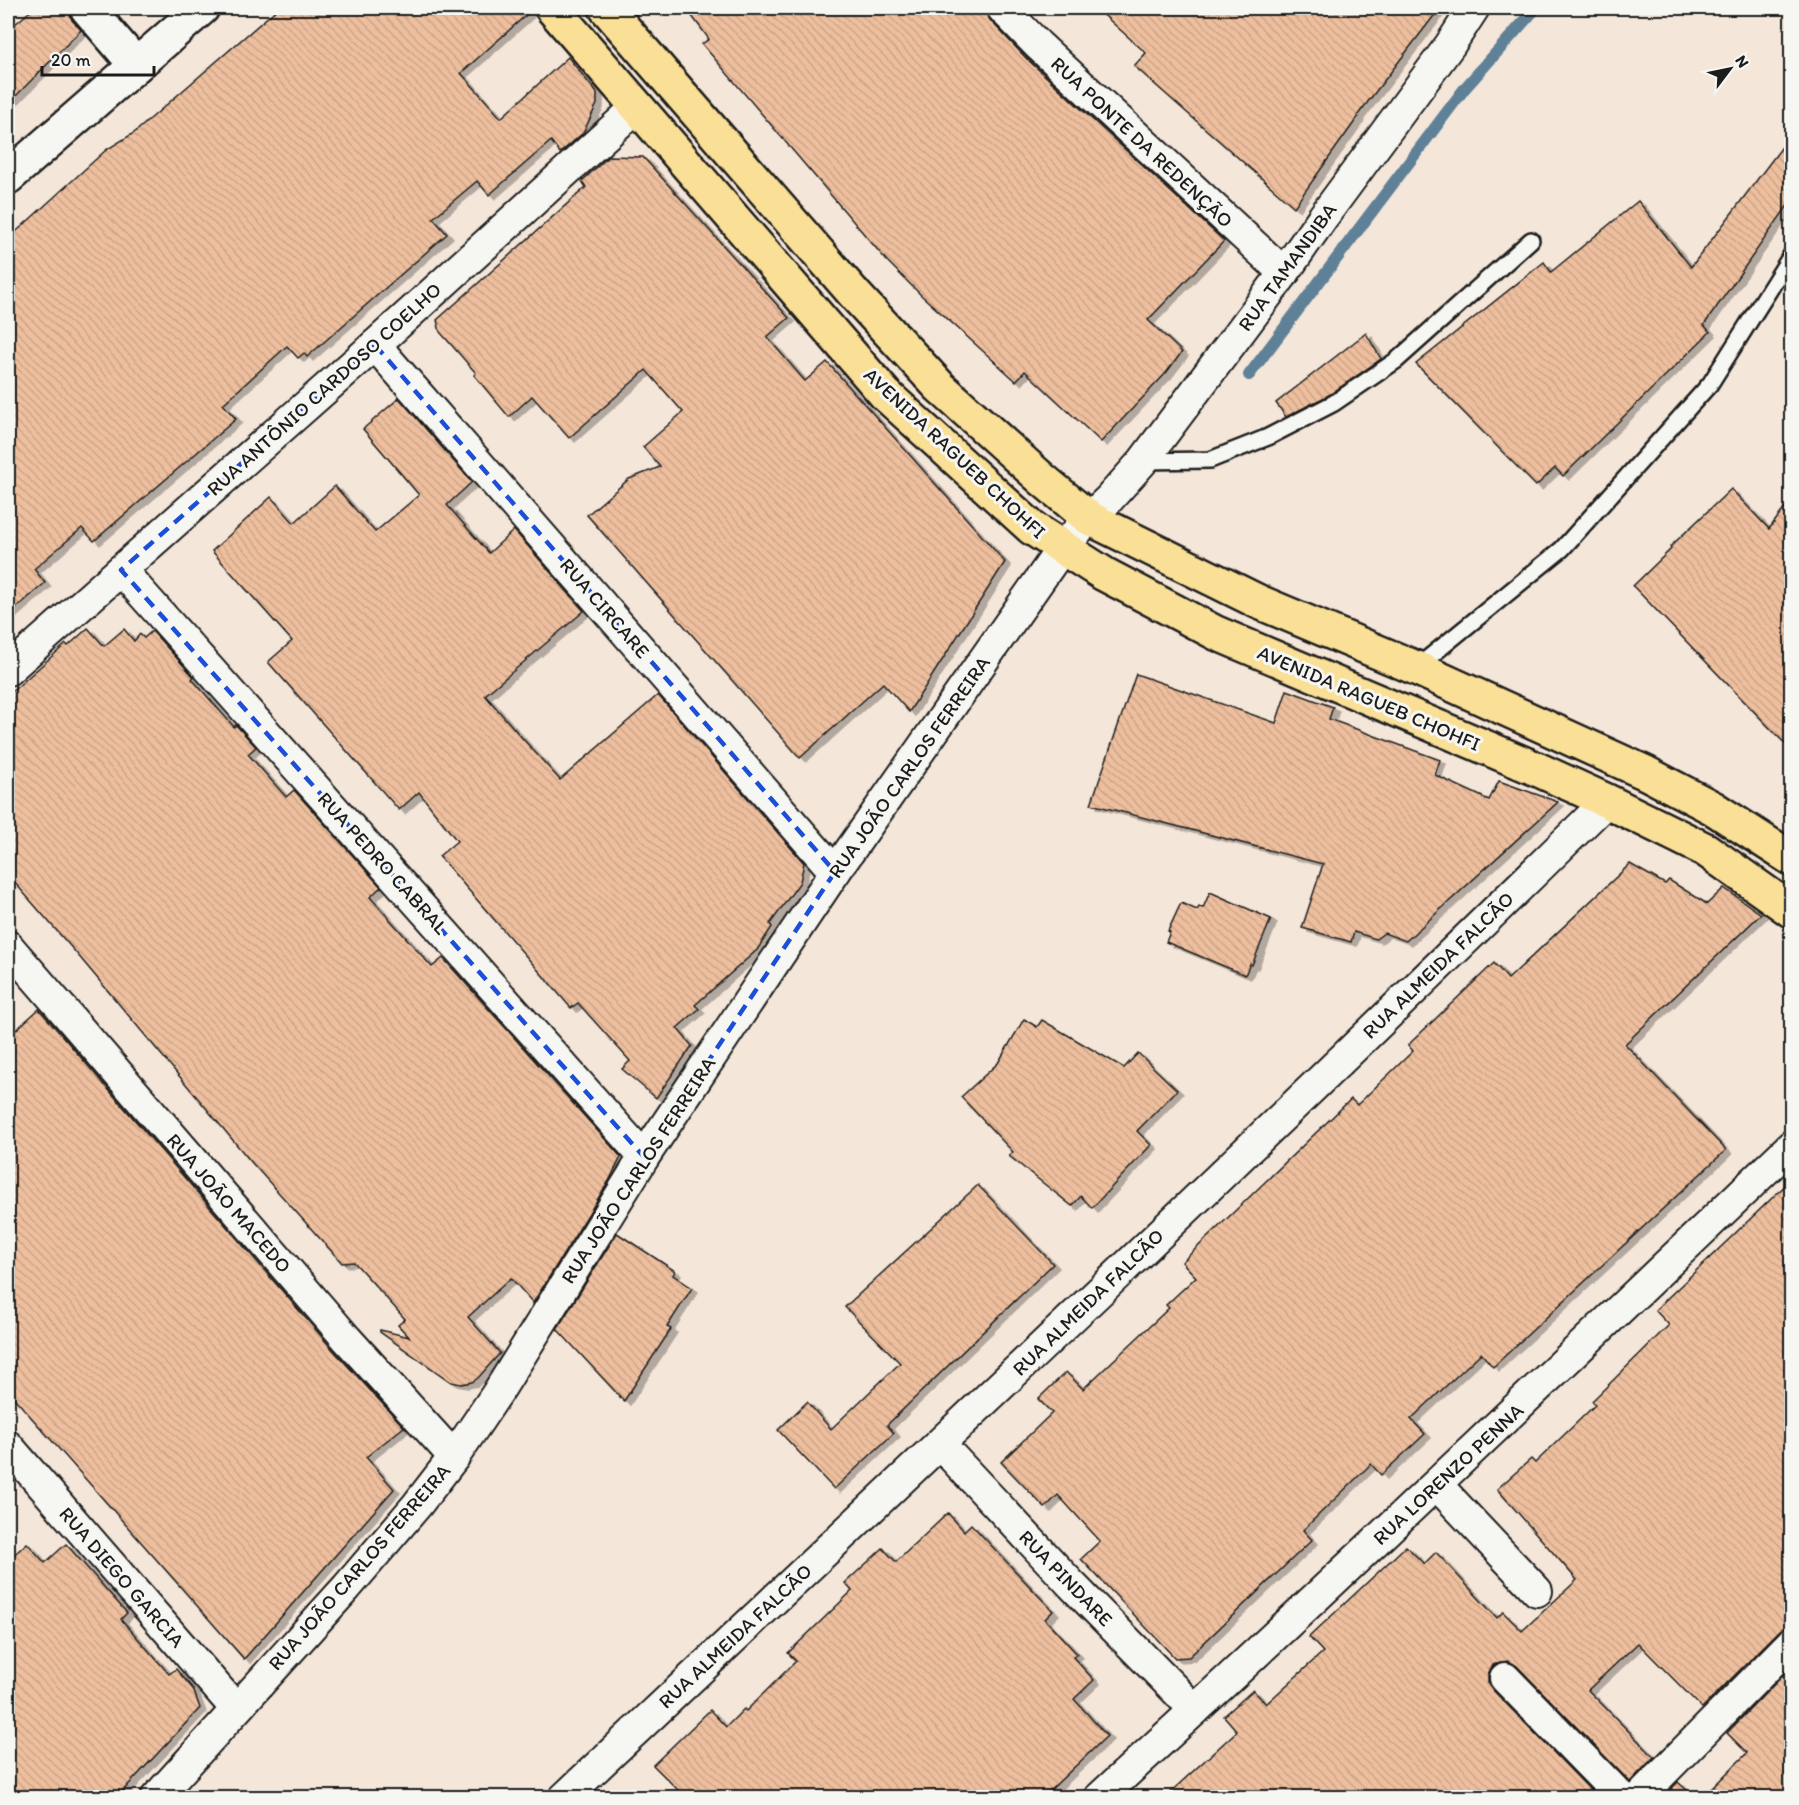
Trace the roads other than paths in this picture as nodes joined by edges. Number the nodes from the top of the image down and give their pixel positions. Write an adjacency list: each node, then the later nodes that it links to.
1 (87, 8): 7 (main road)
2 (202, 8): 7 (main road)
3 (552, 8): 8 (main road, AVENIDA RAGUEB CHOHFI)
4 (606, 8): 15 (main road, AVENIDA RAGUEB CHOHFI)
5 (1002, 8): 12 (street, RUA PONTE DA REDENÇÃO)
6 (1474, 8): 12 (street, RUA TAMANDIBA)
7 (136, 65): 9 (main road)
8 (638, 106): 13 (street, RUA ANTÔNIO CARDOSO COELHO); 16 (main road, AVENIDA RAGUEB CHOHFI)
9 (8, 177)
10 (1531, 240): 14 (lane)
11 (1791, 254): 18 (lane)
12 (1284, 273): 14 (street, RUA TAMANDIBA)
13 (375, 345): 17 (street, RUA ANTÔNIO CARDOSO COELHO); 22 (street, RUA CIRCARE)
14 (1143, 461): 15 (street, RUA TAMANDIBA)
15 (1089, 518): 16 (street, RUA JOÃO CARLOS FERREIRA); 18 (main road, AVENIDA RAGUEB CHOHFI)
16 (1062, 548): 20 (main road, AVENIDA RAGUEB CHOHFI); 22 (street, RUA JOÃO CARLOS FERREIRA)
17 (121, 570): 19 (street, RUA ANTÔNIO CARDOSO COELHO); 26 (street, RUA PEDRO CABRAL)
18 (1416, 668): 21 (main road, AVENIDA RAGUEB CHOHFI)
19 (8, 670)
20 (1607, 801): 23 (main road, AVENIDA RAGUEB CHOHFI); 27 (street, RUA ALMEIDA FALCÃO)
21 (1791, 859)
22 (835, 872): 26 (street, RUA JOÃO CARLOS FERREIRA)
23 (1791, 911)
24 (8, 946): 29 (street, RUA JOÃO MACEDO)
25 (1791, 1145): 30 (street, RUA LORENZO PENNA)
26 (644, 1157): 29 (street, RUA JOÃO CARLOS FERREIRA)
27 (940, 1444): 35 (street, RUA PINDARE); 37 (street, RUA ALMEIDA FALCÃO)
28 (8, 1446): 34 (street, RUA DIEGO GARCIA)
29 (454, 1457): 34 (street, RUA JOÃO CARLOS FERREIRA)
30 (1437, 1485): 31 (street); 35 (street, RUA LORENZO PENNA)
31 (1537, 1591)
32 (1791, 1642): 40 (street)
33 (1505, 1678): 39 (street)
34 (236, 1709): 36 (street, RUA JOÃO CARLOS FERREIRA)
35 (1195, 1710): 38 (street, RUA LORENZO PENNA)
36 (156, 1797)
37 (564, 1797)
38 (1099, 1797)
39 (1622, 1797)
40 (1638, 1797)

